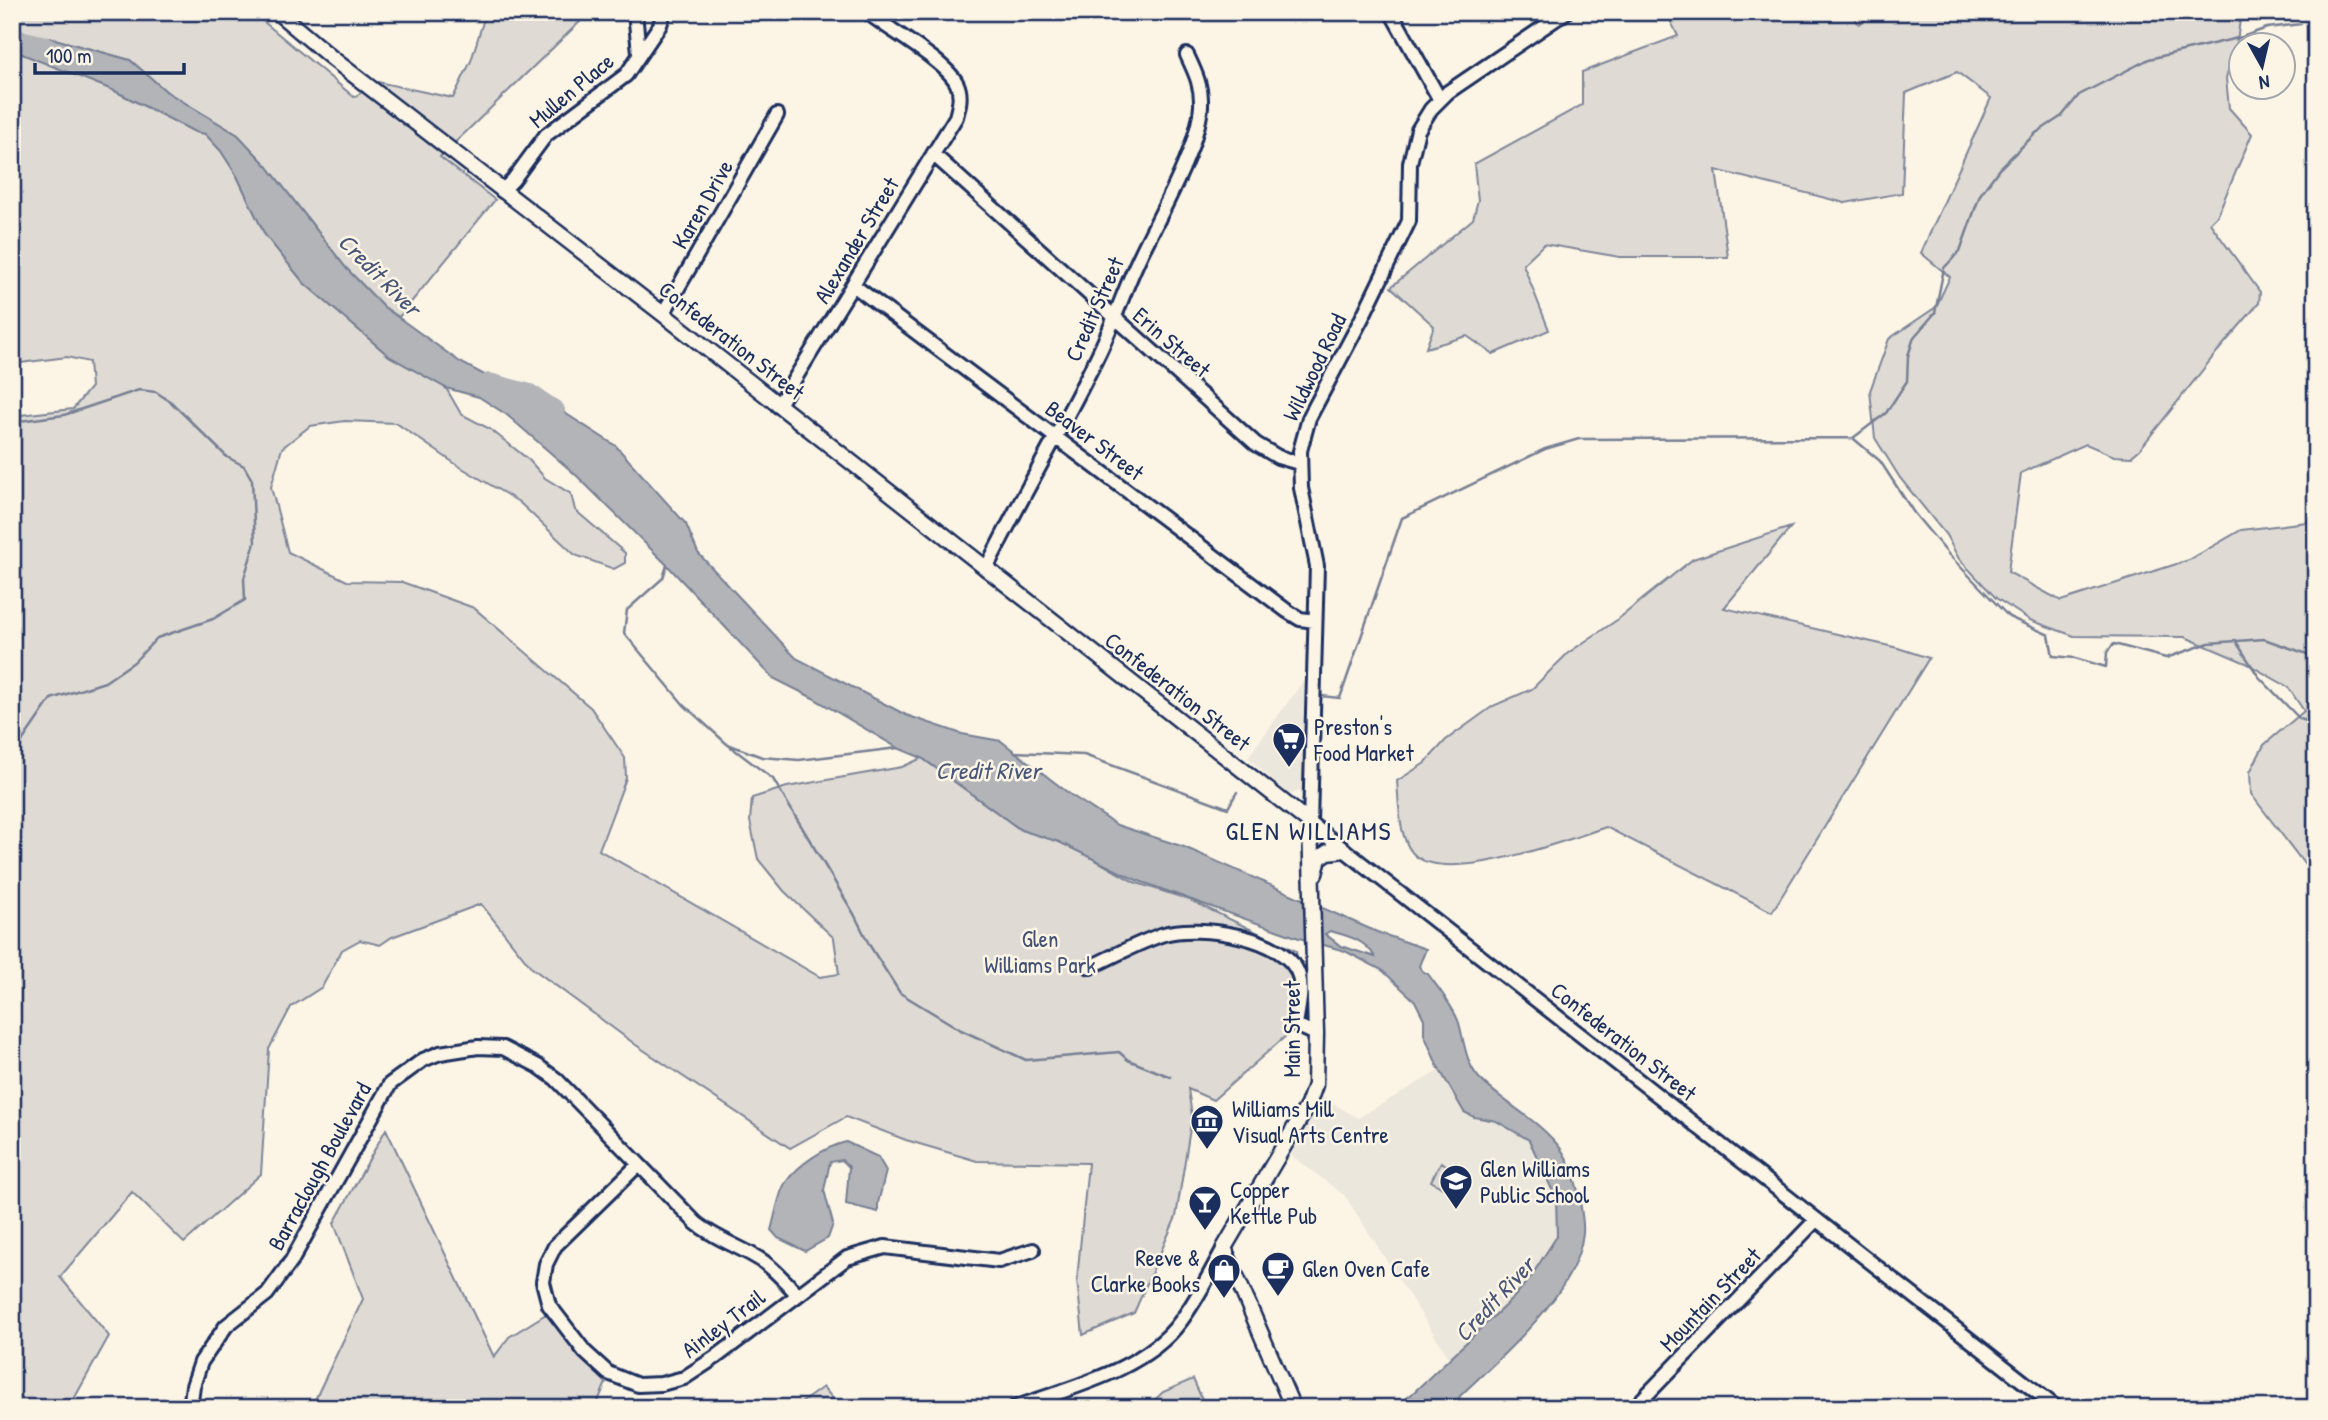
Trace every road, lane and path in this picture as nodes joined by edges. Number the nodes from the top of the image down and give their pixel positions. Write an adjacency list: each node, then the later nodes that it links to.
1 (277, 12): 12 (main road, Confederation Street)
2 (635, 12): 7 (street, Mullen Place)
3 (664, 12): 7 (street, Mullen Place)
4 (867, 12): 11 (street, Alexander Street)
5 (1391, 12): 9 (street)
6 (1566, 12): 9 (street, Wildwood Road)
7 (639, 53): 12 (street, Mullen Place)
8 (1187, 55): 15 (street, Credit Street)
9 (1440, 100): 18 (street, Wildwood Road)
10 (777, 115): 14 (street, Karen Drive)
11 (933, 154): 13 (street, Alexander Street); 15 (street, Erin Street)
12 (502, 191): 14 (main road, Confederation Street)
13 (853, 285): 16 (street, Alexander Street); 17 (street, Beaver Street)
14 (663, 314): 16 (main road, Confederation Street)
15 (1113, 318): 17 (street, Credit Street); 18 (street, Erin Street)
16 (778, 406): 19 (main road, Confederation Street)
17 (1057, 438): 19 (street, Credit Street); 20 (street, Beaver Street)
18 (1299, 463): 20 (street, Wildwood Road)
19 (986, 569): 21 (main road, Confederation Street)
20 (1315, 621): 21 (street, Wildwood Road)
21 (1310, 823): 22 (street, Confederation Street); 23 (main road, Main Street)
22 (1344, 850): 23 (main road); 27 (street, Confederation Street)
23 (1312, 892): 25 (main road, Main Street)
24 (1090, 967): 25 (street)
25 (1315, 1034): 28 (main road, Main Street)
26 (638, 1165): 30 (street, Barraclough Boulevard); 30 (street, Ainley Trail); 31 (street, Barraclough Boulevard)
27 (1816, 1220): 34 (street, Mountain Street); 35 (street, Confederation Street)
28 (1224, 1248): 32 (street); 33 (main road)
29 (1033, 1250): 30 (street, Ainley Trail)
30 (797, 1294)
31 (190, 1408)
32 (1014, 1408)
33 (1293, 1408)
34 (1634, 1408)
35 (2057, 1408)

